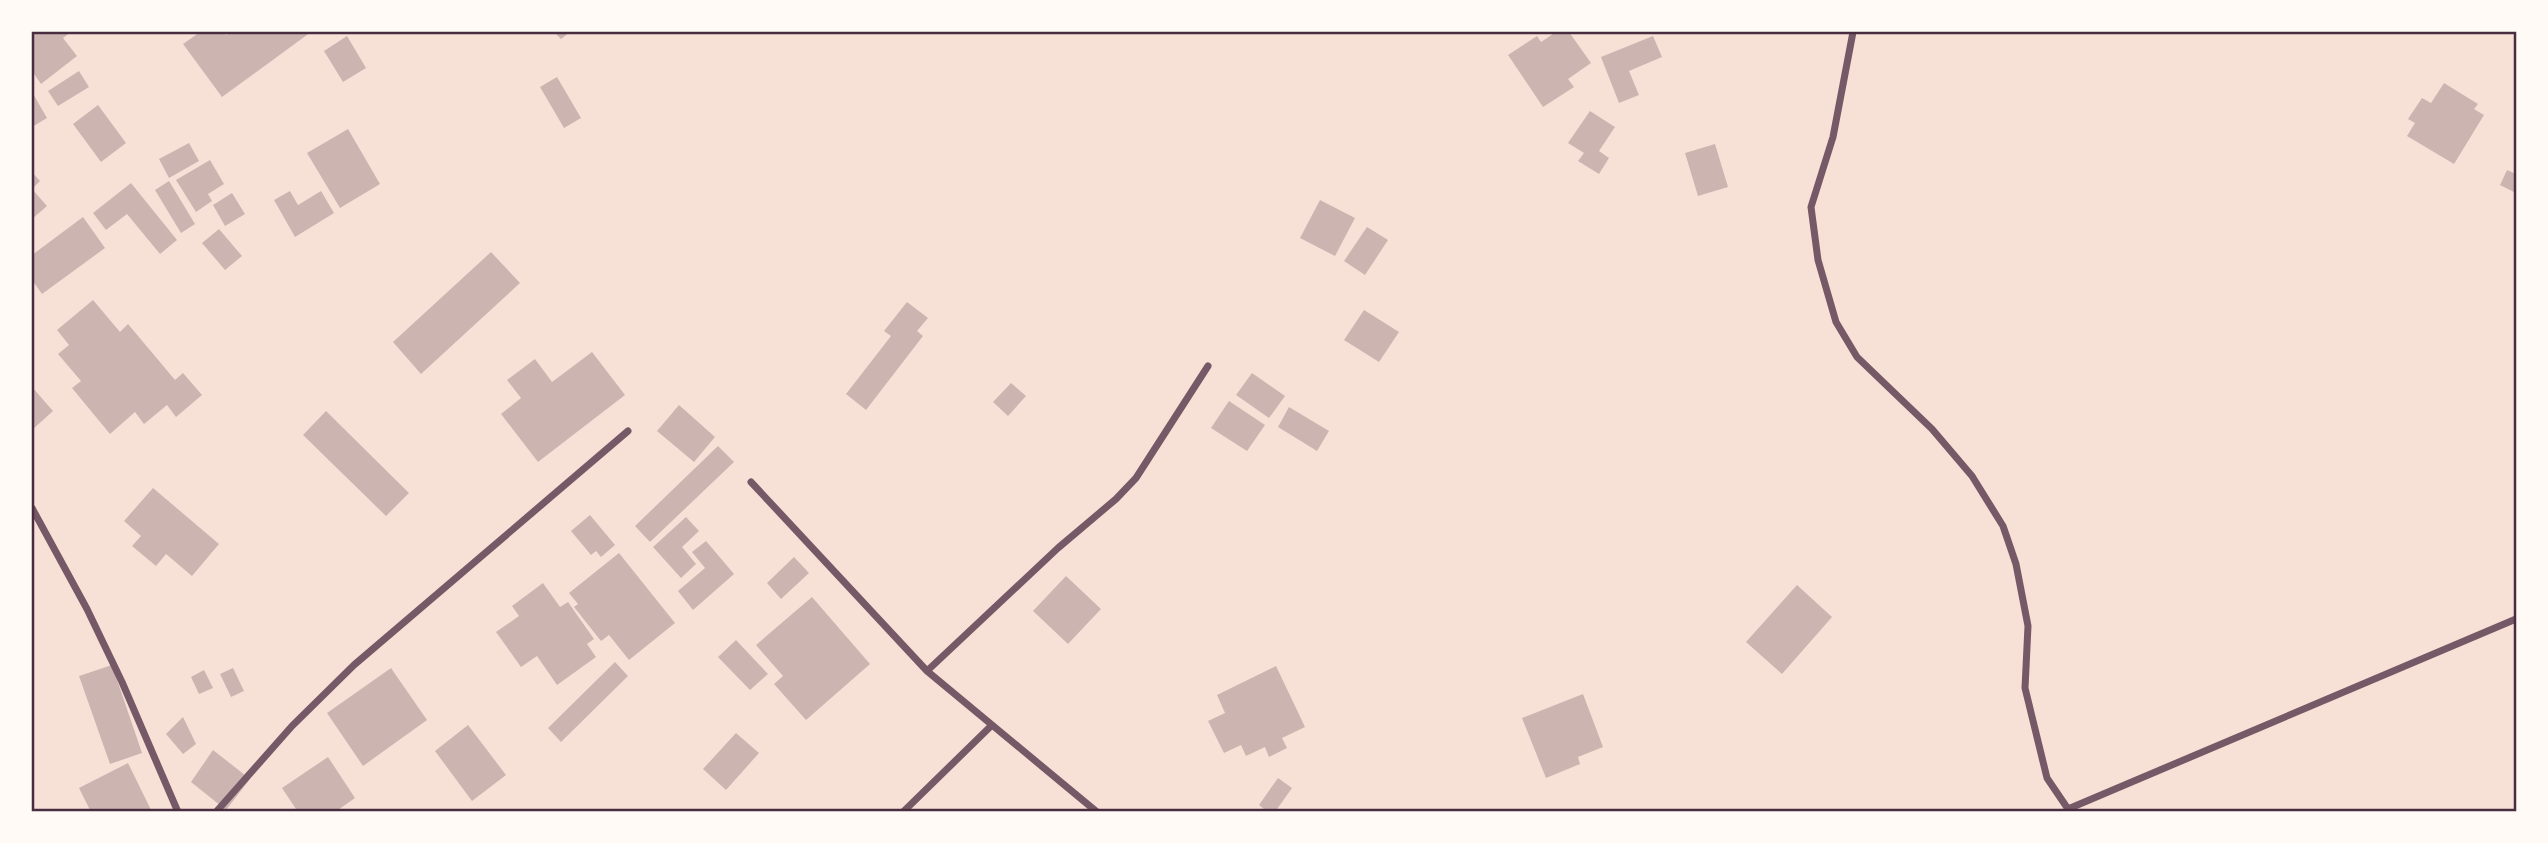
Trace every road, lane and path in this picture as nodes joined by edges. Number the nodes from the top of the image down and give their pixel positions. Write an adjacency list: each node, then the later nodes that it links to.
1 (1853, 32): 13 (street)
2 (1208, 366): 7 (street)
3 (628, 431): 10 (street)
4 (751, 482): 7 (street)
5 (32, 509): 9 (street)
6 (2516, 620): 13 (street)
7 (927, 671): 8 (street)
8 (991, 726): 11 (street); 12 (street)
9 (178, 811)
10 (216, 811)
11 (902, 811)
12 (1097, 811)
13 (2069, 811)

